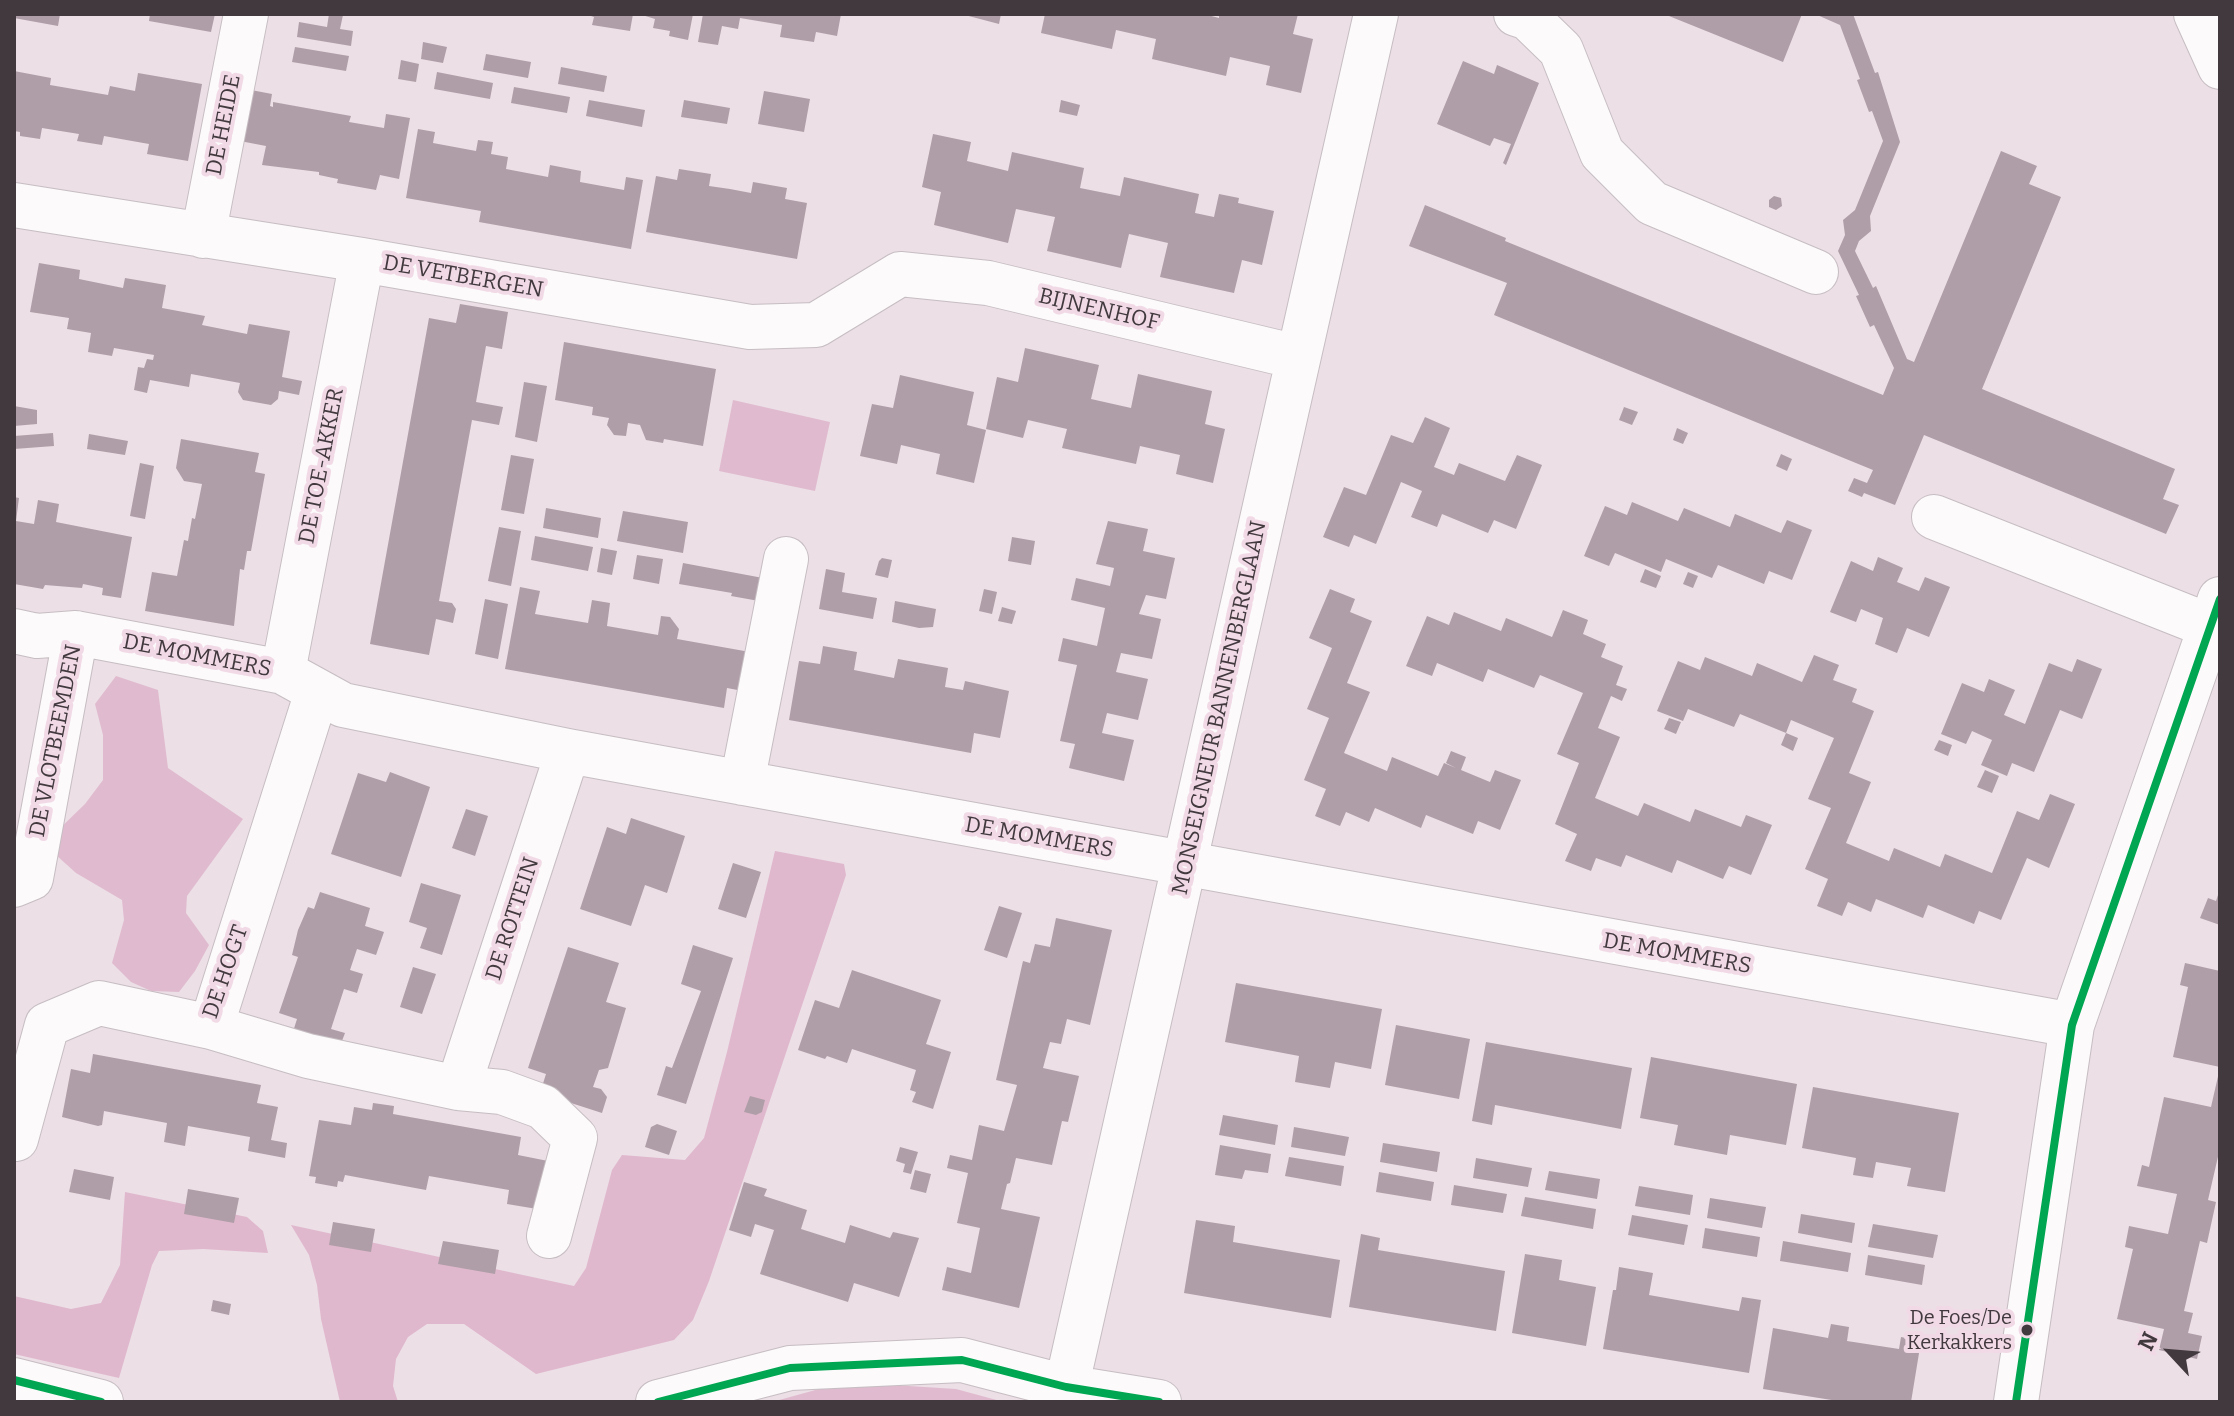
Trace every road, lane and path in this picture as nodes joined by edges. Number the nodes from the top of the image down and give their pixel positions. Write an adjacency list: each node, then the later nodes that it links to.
1 (246, 14): 7 (street, DE HEIDE)
2 (1376, 14): 11 (street, MONSEIGNEUR BANNENBERGLAAN)
3 (1516, 14): 9 (street)
4 (2196, 14): 5 (street)
5 (2220, 67)
6 (14, 205): 7 (street, DE VETBERGEN)
7 (203, 236): 8 (street, DE VETBERGEN)
8 (362, 260): 10 (street, DE VETBERGEN); 17 (street, DE TOE-AKKER)
9 (1816, 272)
10 (900, 274): 11 (street, BIJNENHOF)
11 (1297, 357): 20 (street, MONSEIGNEUR BANNENBERGLAAN)
12 (1934, 517): 14 (street)
13 (786, 559): 19 (street)
14 (2216, 613): 22 (street)
15 (14, 631): 16 (street, DE MOMMERS)
16 (76, 633): 17 (street, DE MOMMERS); 21 (street, DE VLOTBEEMDEN)
17 (300, 682): 18 (street, DE MOMMERS); 23 (street, DE HOGT)
18 (568, 751): 19 (street, DE MOMMERS); 24 (street, DE ROTTEIN)
19 (742, 783): 20 (street, DE MOMMERS)
20 (1185, 865): 22 (street, DE MOMMERS); 28 (street, MONSEIGNEUR BANNENBERGLAAN)
21 (14, 885)
22 (2072, 1025): 32 (street)
23 (211, 1027): 24 (street); 25 (street, DE HOGT)
24 (458, 1088): 26 (street)
25 (16, 1139)
26 (549, 1236)
27 (14, 1380): 29 (street)
28 (1065, 1394): 30 (street); 31 (street)
29 (101, 1402)
30 (658, 1402)
31 (1159, 1402)
32 (2016, 1402)

